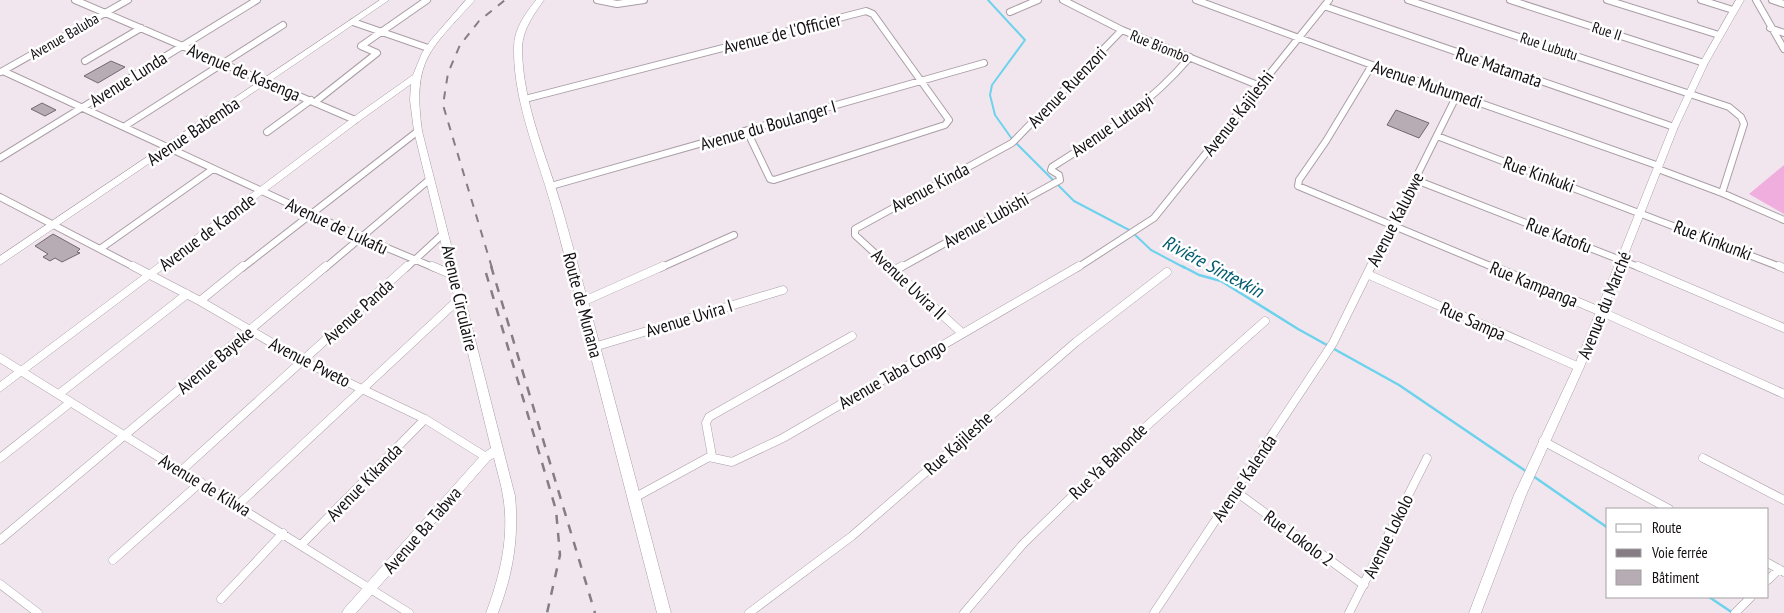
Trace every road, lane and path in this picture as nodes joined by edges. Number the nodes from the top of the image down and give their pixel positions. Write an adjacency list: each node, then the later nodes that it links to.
1 (75, 0): 21 (street, Avenue de Kasenga)
2 (128, 0): 26 (street, Avenue Baluba)
3 (256, 0): 36 (street, Avenue Lunda)
4 (385, 0): 27 (street, Avenue Babemba)
5 (427, 0): 32 (street)
6 (471, 0): 37 (street, Avenue Circulaire)
7 (540, 0): 52 (main road, Route de Munana)
8 (597, 0): 9 (street)
9 (644, 0)
10 (1038, 0): 25 (street)
11 (1063, 0): 31 (street, Rue Biombo)
12 (1196, 0): 35 (street, Avenue Muhumedi)
13 (1329, 0): 23 (street, Avenue Kajileshi)
14 (1408, 0): 50 (street, Rue Lubutu)
15 (1510, 0): 43 (street, Rue II)
16 (1607, 0): 34 (street)
17 (1701, 0): 24 (street)
18 (1740, 0): 24 (street, Avenue du Marché)
19 (1756, 0): 30 (street)
20 (1772, 0): 22 (street)
21 (85, 2): 26 (street, Avenue de Kasenga)
22 (1784, 4)
23 (1324, 6): 35 (street, Avenue Kajileshi); 57 (street, Rue Matamata)
24 (1733, 10): 34 (street, Avenue du Marché)
25 (1010, 12)
26 (105, 13): 29 (street, Avenue de Kasenga); 45 (street, Avenue Baluba)
27 (353, 22): 32 (street); 47 (street, Avenue Babemba)
28 (283, 25): 41 (street)
29 (141, 28): 36 (street, Avenue de Kasenga); 40 (street)
30 (1770, 28): 33 (street); 38 (street)
31 (1122, 30): 39 (street, Rue Biombo); 62 (street, Avenue Ruenzori)
32 (382, 31): 37 (street); 53 (street)
33 (1784, 32)
34 (1719, 35): 43 (street, Avenue du Marché)
35 (1298, 37): 44 (street, Avenue Muhumedi); 49 (street, Avenue Kajileshi)
36 (182, 46): 41 (street, Avenue de Kasenga); 54 (street, Avenue Lunda)
37 (428, 48): 46 (street, Avenue Circulaire)
38 (1784, 49)
39 (1190, 57): 49 (street, Rue Biombo); 65 (street, Avenue Lutuayi)
40 (85, 61)
41 (225, 62): 47 (street, Avenue de Kasenga); 56 (street)
42 (984, 63): 48 (street, Avenue du Boulanger I)
43 (1704, 63): 50 (street, Avenue du Marché)
44 (1372, 65): 51 (street, Avenue Muhumedi); 79 (street, Rue Kampanga)
45 (1, 72): 54 (street, Avenue de Lukafu)
46 (415, 77): 55 (street, Avenue de Kaonde); 60 (street, Avenue Circulaire)
47 (266, 80): 53 (street, Avenue de Kasenga); 63 (street, Avenue Babemba)
48 (923, 81): 52 (street, Avenue de l'Officier); 58 (street, Avenue du Boulanger I); 58 (street, Avenue de l'Officier)
49 (1260, 86): 77 (street, Avenue Kajileshi)
50 (1690, 93): 57 (street, Avenue du Marché); 72 (street, Rue Lubutu)
51 (1457, 95): 61 (street, Avenue Kalubwe); 66 (street, Avenue Muhumedi)
52 (525, 99): 70 (main road, Route de Munana)
53 (313, 101): 55 (street, Avenue de Kasenga); 59 (street)
54 (81, 108): 56 (street, Avenue de Lukafu); 64 (street, Avenue Lunda)
55 (355, 120): 71 (street, Avenue de Kaonde)
56 (125, 126): 63 (street, Avenue de Lukafu)
57 (1674, 127): 66 (street, Avenue du Marché)
58 (747, 131): 70 (street, Avenue du Boulanger I)
59 (268, 132)
60 (418, 132): 68 (street, Avenue Circulaire); 75 (street)
61 (1437, 136): 69 (street, Avenue Kalubwe); 74 (street, Rue Kinkuki)
62 (1012, 143): 82 (street, Avenue Kinda)
63 (170, 147): 67 (street, Avenue de Lukafu); 78 (street, Avenue Babemba)
64 (0, 158)
65 (1052, 166): 89 (street, Avenue Lubishi)
66 (1659, 167): 72 (street, Avenue Muhumedi); 74 (street, Avenue du Marché)
67 (213, 168): 71 (street, Avenue de Lukafu); 84 (street)
68 (430, 179): 80 (street, Avenue Circulaire); 83 (street, Avenue Bayeke)
69 (1416, 180): 79 (street, Avenue Kalubwe); 85 (street, Rue Katofu)
70 (551, 186): 98 (main road, Route de Munana)
71 (262, 190): 75 (street, Avenue de Lukafu); 92 (street, Avenue de Kaonde)
72 (1722, 193): 76 (street, Avenue Muhumedi)
73 (0, 197): 78 (street, Avenue Pweto)
74 (1641, 212): 85 (street, Avenue du Marché); 88 (street, Rue Kinkunki)
75 (310, 213): 83 (street, Avenue de Lukafu); 97 (street)
76 (1784, 220)
77 (1145, 224): 103 (street, Avenue Taba Congo)
78 (53, 226): 84 (street, Avenue Pweto); 87 (street, Avenue Babemba)
79 (1392, 226): 91 (street, Avenue Kalubwe); 99 (street, Rue Kampanga)
80 (444, 233): 86 (street, Avenue Panda); 93 (street, Avenue Circulaire)
81 (734, 235): 98 (street)
82 (856, 235): 89 (street, Avenue Uvira II)
83 (360, 237): 86 (street, Avenue de Lukafu); 102 (street, Avenue Bayeke)
84 (100, 250): 92 (street, Avenue Pweto)
85 (1623, 260): 99 (street, Avenue du Marché); 101 (street, Rue Katofu)
86 (413, 261): 93 (street, Avenue de Lukafu); 108 (street, Avenue Panda)
87 (0, 262)
88 (1784, 268)
89 (896, 270): 103 (street, Avenue Uvira II)
90 (1167, 272): 149 (street, Rue Kajileshe)
91 (1367, 274): 105 (street, Avenue Kalubwe); 109 (street, Rue Sampa)
92 (150, 275): 95 (street, Avenue Pweto); 110 (street, Avenue de Kaonde)
93 (455, 276): 96 (street, Avenue Circulaire)
94 (783, 290): 106 (street, Avenue Uvira I)
95 (187, 294): 97 (street, Avenue Pweto); 113 (street)
96 (459, 299): 112 (street); 119 (street, Avenue Circulaire)
97 (200, 301): 102 (street, Avenue Pweto)
98 (582, 302): 106 (main road, Route de Munana)
99 (1602, 312): 109 (street, Avenue du Marché); 114 (street, Rue Kampanga)
100 (1265, 321): 150 (street, Rue Ya Bahonde)
101 (1784, 328)
102 (250, 330): 108 (street, Avenue Pweto); 117 (street, Avenue Bayeke)
103 (962, 333): 120 (street, Avenue Taba Congo)
104 (852, 336): 120 (street)
105 (1332, 343): 127 (street, Avenue Kalenda)
106 (594, 346): 128 (main road, Route de Munana)
107 (0, 358): 110 (street, Avenue de Kilwa)
108 (303, 360): 112 (street, Avenue Pweto); 125 (street, Avenue Panda)
109 (1579, 367): 118 (street, Avenue du Marché)
110 (22, 372): 111 (street, Avenue de Kaonde); 113 (street, Avenue de Kilwa)
111 (0, 388)
112 (363, 388): 116 (street, Avenue Pweto); 130 (street)
113 (59, 394): 115 (street, Avenue de Kilwa)
114 (1784, 394)
115 (71, 402): 117 (street, Avenue de Kilwa); 122 (street)
116 (425, 419): 121 (street, Avenue Pweto); 134 (street, Avenue Kikanda)
117 (124, 436): 125 (street, Avenue de Kilwa); 133 (street, Avenue Bayeke)
118 (1543, 441): 131 (street); 153 (street, Avenue du Marché)
119 (498, 450): 121 (street, Avenue Ba Tabwa); 147 (street, Avenue Circulaire)
120 (712, 456): 128 (street)
121 (486, 457): 141 (street, Avenue Ba Tabwa)
122 (0, 458)
123 (1427, 458): 140 (street, Avenue Lokolo)
124 (1703, 458): 129 (street)
125 (182, 470): 126 (street, Avenue de Kilwa)
126 (201, 482): 130 (street, Avenue de Kilwa); 135 (street)
127 (1235, 491): 140 (street, Rue Lokolo 2); 151 (street, Avenue Kalenda)
128 (634, 498): 148 (main road, Route de Munana)
129 (1784, 500)
130 (238, 505): 132 (street, Avenue de Kilwa)
131 (1667, 508)
132 (283, 533): 134 (street, Avenue de Kilwa); 143 (street)
133 (0, 540)
134 (302, 544): 141 (street, Avenue de Kilwa)
135 (113, 560)
136 (1769, 564): 137 (street)
137 (1781, 571): 138 (street)
138 (1769, 579)
139 (0, 584): 144 (street)
140 (1364, 585): 152 (street, Avenue Lokolo)
141 (369, 590): 145 (street, Avenue Ba Tabwa); 146 (street, Avenue de Kilwa)
142 (1750, 598): 154 (street)
143 (221, 599)
144 (38, 613)
145 (348, 613)
146 (409, 613)
147 (492, 613)
148 (664, 613)
149 (749, 613)
150 (964, 613)
151 (1154, 613)
152 (1349, 613)
153 (1475, 613)
154 (1735, 613)

